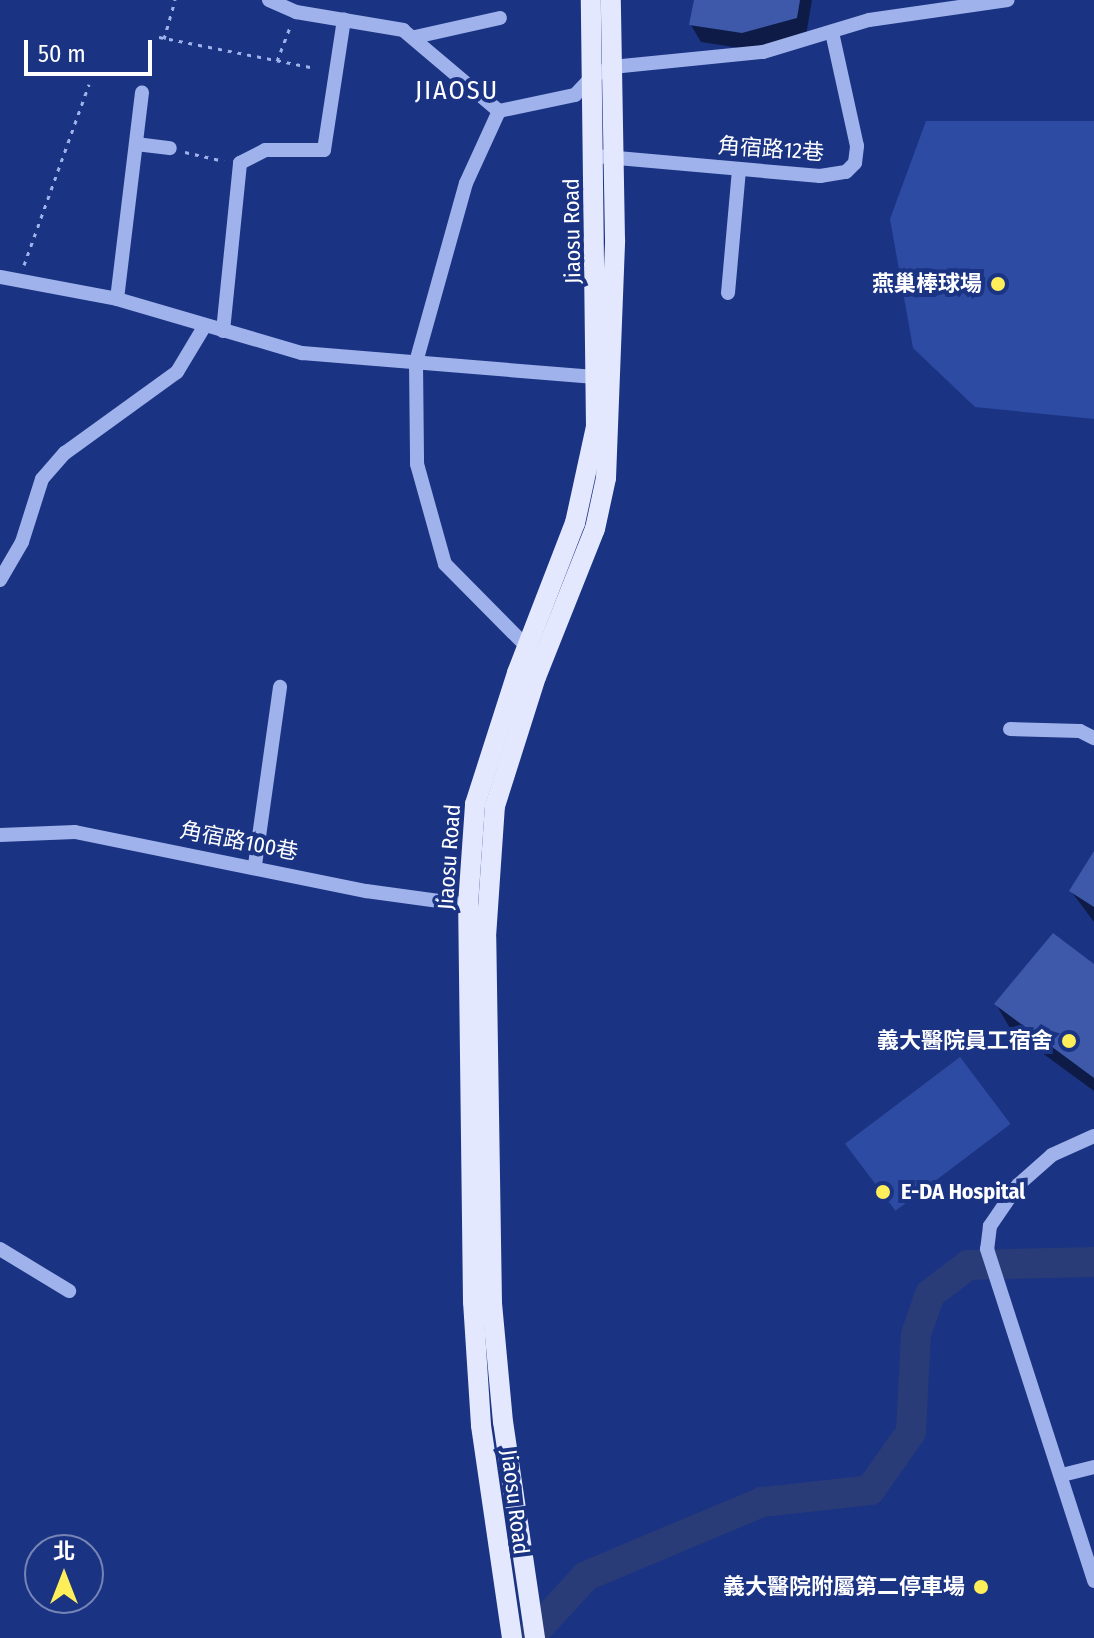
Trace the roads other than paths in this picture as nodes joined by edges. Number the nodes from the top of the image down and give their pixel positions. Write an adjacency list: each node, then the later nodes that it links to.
1 (269, 0): 5 (street)
2 (591, 0): 10 (main road, Jiaosu Road)
3 (611, 0): 10 (main road, Jiaosu Road)
4 (1008, 0): 8 (street)
5 (298, 6): 7 (street)
6 (500, 18): 9 (street)
7 (344, 20): 9 (street); 21 (street)
8 (832, 32): 10 (street); 16 (street, 角宿路12巷)
9 (415, 37): 12 (street)
10 (602, 72): 12 (street); 15 (main road, Jiaosu Road)
11 (142, 93): 13 (street)
12 (499, 111): 22 (street)
13 (136, 144): 14 (street); 19 (street)
14 (170, 148)
15 (604, 157): 16 (street, 角宿路12巷); 23 (main road, Jiaosu Road)
16 (739, 169): 18 (street)
17 (0, 277): 19 (street)
18 (728, 293)
19 (117, 299): 20 (street)
20 (204, 327): 21 (street); 24 (street)
21 (223, 331): 22 (street)
22 (416, 362): 23 (street); 25 (street)
23 (605, 378): 25 (main road, Jiaosu Road)
24 (0, 580)
25 (535, 654): 31 (main road, Jiaosu Road); 38 (main road, Jiaosu Road)
26 (280, 687): 30 (street)
27 (1010, 729): 28 (street)
28 (1094, 738)
29 (0, 835): 30 (street, 角宿路100巷)
30 (255, 865): 31 (street, 角宿路100巷)
31 (468, 905): 39 (main road, Jiaosu Road)
32 (1094, 1136): 36 (street)
33 (0, 1249): 34 (street)
34 (69, 1291)
35 (1094, 1467): 36 (street)
36 (1062, 1475): 37 (street)
37 (1094, 1581)
38 (528, 1588): 39 (street); 41 (main road, Jiaosu Road)
39 (503, 1590): 40 (main road, Jiaosu Road)
40 (512, 1638)
41 (535, 1638)

